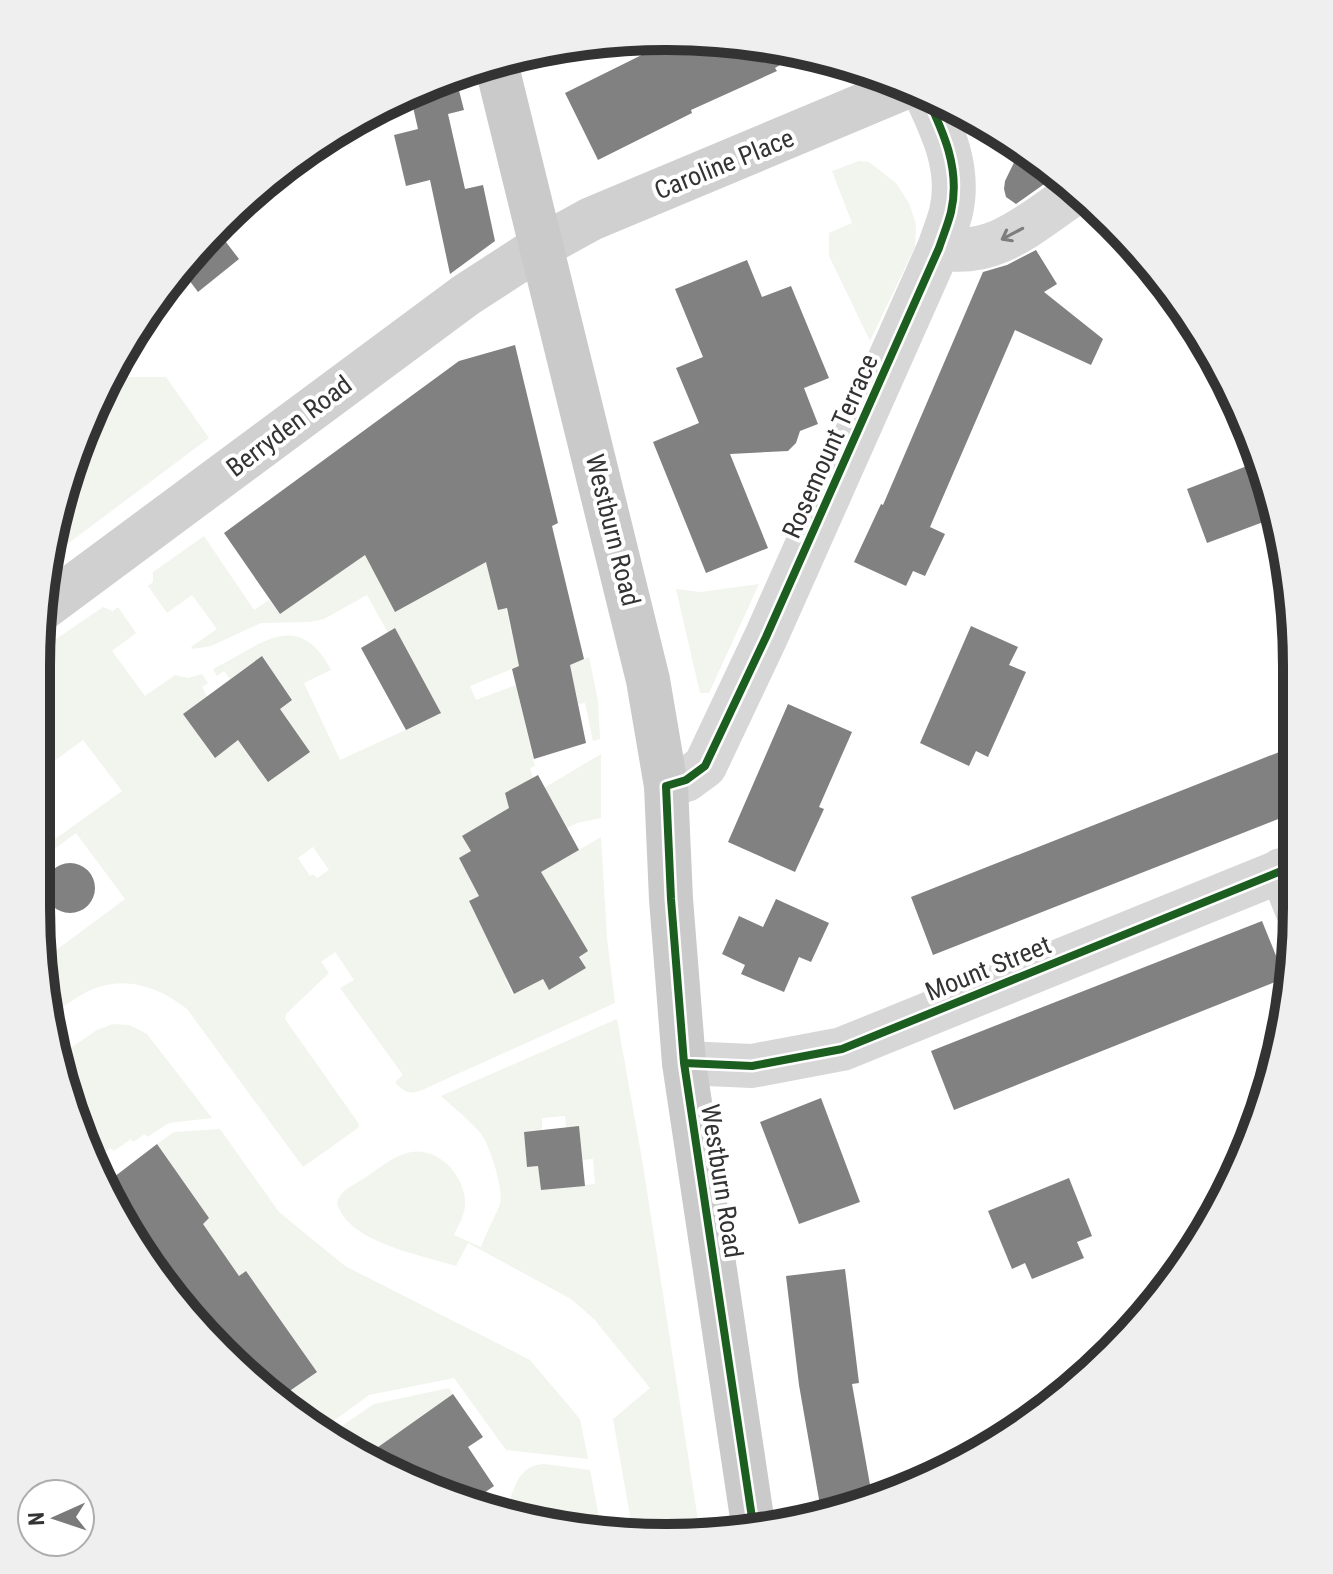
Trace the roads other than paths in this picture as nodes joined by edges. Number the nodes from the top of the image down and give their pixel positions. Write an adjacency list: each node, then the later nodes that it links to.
1 (499, 74): 5 (main road, Westburn Road)
2 (892, 93): 5 (main road, Caroline Place)
3 (933, 111): 6 (street, Rosemount Terrace)
4 (1068, 199): 6 (street, one-way to 6)
5 (540, 247): 7 (main road, Berryden Road); 8 (main road, Westburn Road)
6 (939, 248): 8 (street, Rosemount Terrace)
7 (54, 601)
8 (666, 786): 10 (main road, Westburn Road)
9 (1283, 884): 10 (street, Mount Street)
10 (684, 1063): 11 (main road, Westburn Road)
11 (752, 1518)

